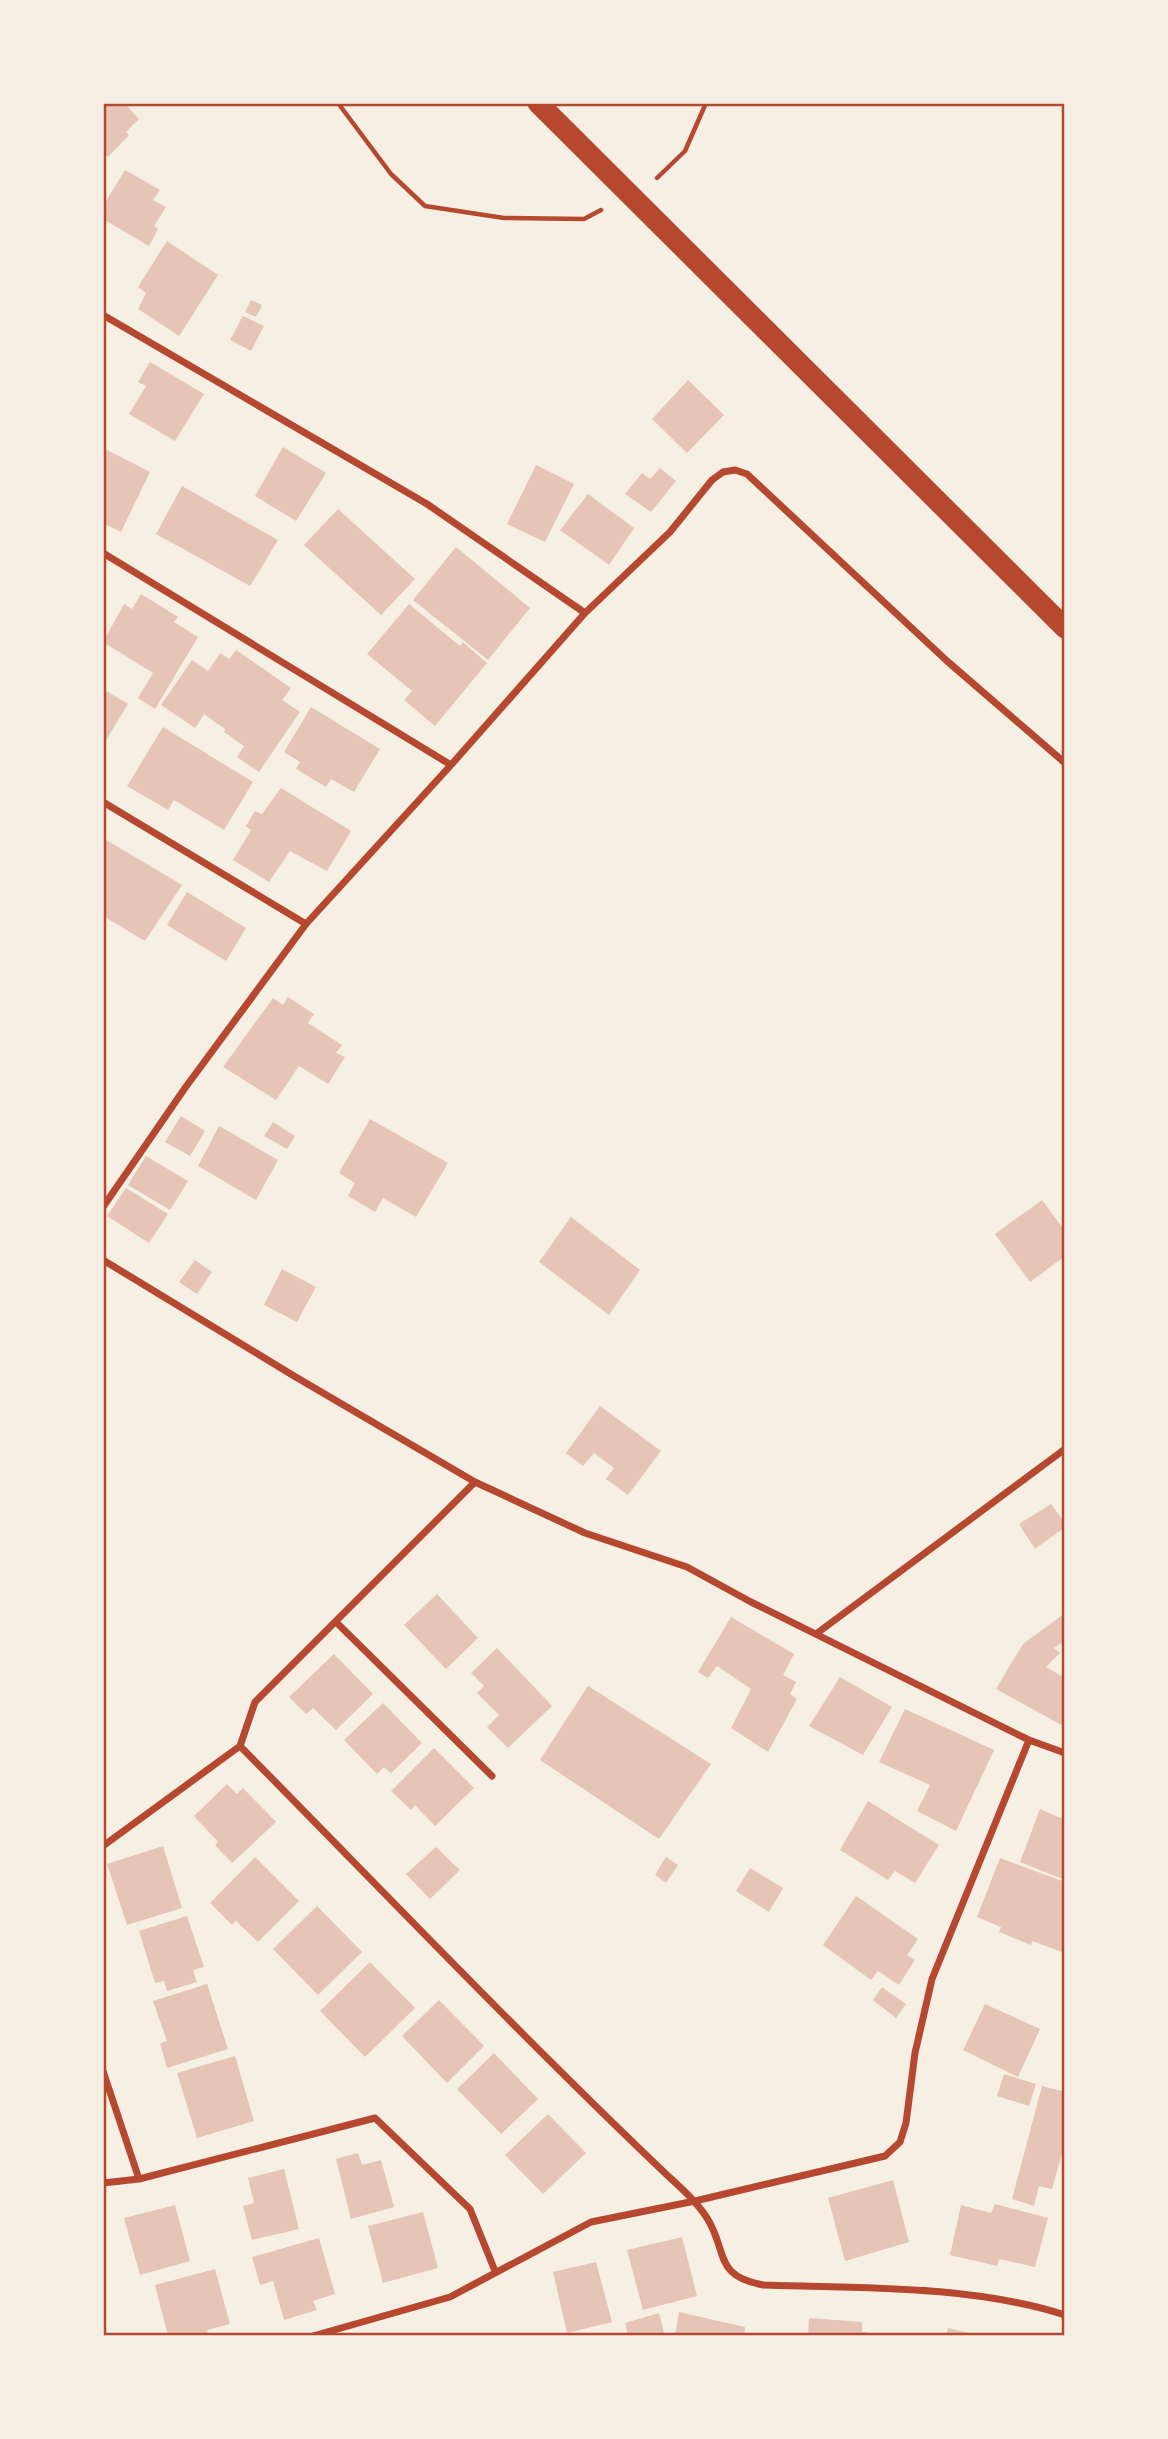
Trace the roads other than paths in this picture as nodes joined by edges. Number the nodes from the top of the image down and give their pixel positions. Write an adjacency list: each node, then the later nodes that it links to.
1 (538, 103): 5 (highway)
2 (103, 315): 4 (street)
3 (103, 553): 7 (street)
4 (585, 613): 6 (street); 7 (street)
5 (1065, 628)
6 (1065, 763)
7 (451, 765): 9 (street)
8 (103, 802): 9 (street)
9 (306, 924): 10 (street)
10 (103, 1206)
11 (103, 1260): 13 (street)
12 (1065, 1450): 15 (street)
13 (475, 1482): 14 (street); 15 (street)
14 (336, 1622): 17 (street); 19 (street)
15 (816, 1634): 16 (street)
16 (1029, 1740): 18 (street); 24 (street)
17 (240, 1746): 20 (street); 24 (street)
18 (1065, 1753)
19 (492, 1776)
20 (103, 1846)
21 (103, 2071): 22 (street)
22 (139, 2179): 23 (street); 25 (street)
23 (103, 2183)
24 (695, 2201): 25 (street); 26 (street)
25 (495, 2271): 27 (street)
26 (1065, 2315)
27 (313, 2336)

